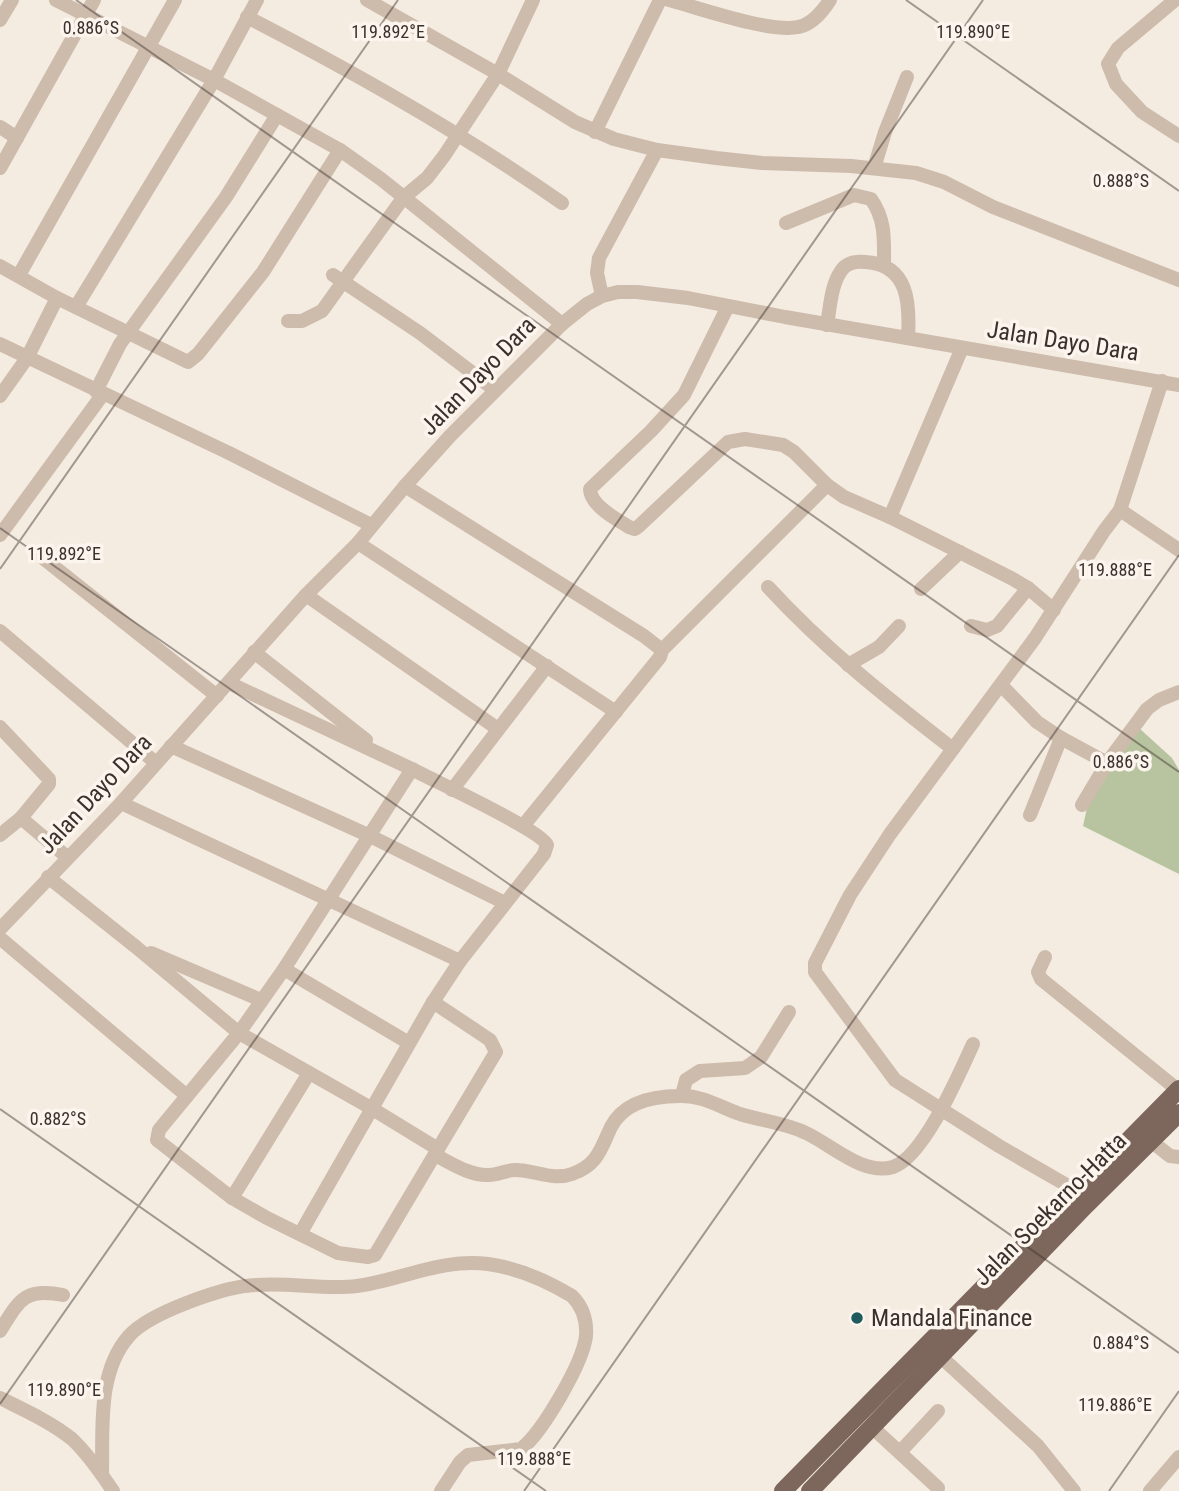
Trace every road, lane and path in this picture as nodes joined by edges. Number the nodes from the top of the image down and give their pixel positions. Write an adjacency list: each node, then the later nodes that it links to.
1 (12, 0): 14 (street)
2 (55, 0): 12 (street)
3 (94, 0): 12 (street)
4 (175, 0): 15 (street)
5 (257, 0): 13 (street)
6 (367, 0): 16 (street)
7 (533, 0): 16 (street)
8 (660, 0): 21 (street)
9 (670, 0): 10 (street)
10 (830, 0)
11 (1175, 0): 23 (street)
12 (85, 15): 15 (street); 24 (street)
13 (247, 17): 18 (street); 22 (street)
14 (0, 20)
15 (149, 47): 18 (street); 34 (street)
16 (498, 74): 21 (street); 22 (street)
17 (907, 77): 28 (street)
18 (214, 80): 19 (street); 40 (street)
19 (277, 115): 25 (street); 44 (street)
20 (0, 127): 24 (street)
21 (595, 132): 26 (street)
22 (459, 135): 29 (street); 30 (street)
23 (1179, 136)
24 (17, 138): 27 (street)
25 (340, 150): 29 (street); 44 (street)
26 (657, 150): 28 (street); 37 (street)
27 (0, 168)
28 (874, 168): 36 (street)
29 (403, 198): 35 (street); 42 (street)
30 (562, 203)
31 (786, 223): 33 (street)
32 (0, 266): 34 (street)
33 (884, 266): 43 (street); 45 (street)
34 (19, 275): 38 (street)
35 (338, 278): 41 (street); 51 (street)
36 (1179, 280)
37 (602, 296): 39 (street, Jalan Dayo Dara); 42 (street, Jalan Dayo Dara)
38 (57, 298): 40 (street); 48 (street)
39 (728, 306): 43 (street, Jalan Dayo Dara); 54 (street)
40 (76, 307): 44 (street)
41 (288, 321)
42 (562, 324): 51 (street, Jalan Dayo Dara)
43 (827, 324): 45 (street, Jalan Dayo Dara)
44 (128, 334): 52 (street)
45 (908, 338): 47 (street, Jalan Dayo Dara)
46 (0, 344): 48 (street)
47 (962, 348): 49 (street, Jalan Dayo Dara); 57 (street)
48 (27, 358): 52 (street); 53 (street)
49 (1162, 381): 50 (street, Jalan Dayo Dara); 56 (street)
50 (1179, 384)
51 (495, 390): 55 (street, Jalan Dayo Dara)
52 (100, 392): 58 (street); 59 (street)
53 (0, 396)
54 (827, 485): 57 (street); 72 (street)
55 (405, 486): 58 (street, Jalan Dayo Dara); 72 (street)
56 (1120, 510): 61 (street); 68 (street)
57 (890, 517): 62 (street)
58 (372, 526): 60 (street, Jalan Dayo Dara)
59 (0, 535)
60 (358, 543): 67 (street, Jalan Dayo Dara); 74 (street)
61 (1179, 550)
62 (960, 552): 65 (street); 66 (street)
63 (43, 558): 79 (street)
64 (768, 587): 75 (street)
65 (1028, 588): 68 (street); 70 (street)
66 (921, 589)
67 (306, 595): 73 (street, Jalan Dayo Dara); 82 (street)
68 (1054, 610): 77 (street)
69 (899, 626): 75 (street)
70 (971, 626)
71 (0, 631): 87 (street)
72 (662, 650): 80 (street)
73 (254, 652): 76 (street, Jalan Dayo Dara); 86 (street)
74 (547, 666): 80 (street); 82 (street)
75 (848, 666): 85 (street)
76 (229, 683): 79 (street, Jalan Dayo Dara); 86 (street)
77 (1001, 685): 83 (street); 85 (street)
78 (1179, 692): 88 (street)
79 (217, 696): 84 (street, Jalan Dayo Dara)
80 (617, 712): 95 (street)
81 (0, 727): 94 (street)
82 (498, 729): 90 (street)
83 (1061, 738): 88 (street); 93 (street)
84 (171, 746): 87 (street, Jalan Dayo Dara); 97 (street)
85 (953, 750): 119 (street)
86 (383, 754): 89 (street)
87 (156, 763): 91 (street, Jalan Dayo Dara)
88 (1107, 763): 92 (street)
89 (412, 769): 90 (street); 97 (street)
90 (452, 790): 95 (street)
91 (121, 803): 98 (street, Jalan Dayo Dara); 100 (street)
92 (1082, 805)
93 (1030, 815)
94 (21, 818): 96 (street); 98 (street)
95 (523, 826): 101 (street)
96 (0, 835)
97 (370, 836): 100 (street); 101 (street)
98 (67, 857): 99 (street, Jalan Dayo Dara)
99 (48, 877): 102 (street, Jalan Dayo Dara); 104 (street)
100 (328, 900): 106 (street); 107 (street)
101 (505, 903): 106 (street)
102 (0, 929)
103 (0, 938): 117 (street)
104 (136, 947): 108 (street); 111 (street)
105 (1045, 957): 115 (street)
106 (460, 961): 109 (street)
107 (284, 969): 108 (street); 112 (street)
108 (261, 1000): 111 (street)
109 (433, 1002): 112 (street); 122 (street)
110 (789, 1012): 116 (street)
111 (239, 1033): 114 (street); 117 (street)
112 (409, 1043): 118 (street)
113 (973, 1044): 119 (street)
114 (309, 1073): 118 (street); 125 (street)
115 (1179, 1089): 124 (main road)
116 (682, 1095): 119 (street); 122 (street)
117 (187, 1096): 125 (street)
118 (371, 1108): 122 (street); 126 (street)
119 (942, 1110): 124 (street)
120 (1179, 1113): 121 (main road, Jalan Soekarno-Hatta)
121 (1152, 1141): 123 (street); 129 (main road, Jalan Soekarno-Hatta)
122 (437, 1152): 126 (street)
123 (1179, 1157)
124 (1077, 1191): 139 (main road)
125 (232, 1198): 126 (street)
126 (300, 1234)
127 (63, 1295): 128 (street)
128 (0, 1331)
129 (941, 1357): 132 (main road, Jalan Soekarno-Hatta); 141 (street)
130 (0, 1398): 135 (street)
131 (938, 1411): 133 (street)
132 (873, 1427): 133 (street); 140 (main road, Jalan Soekarno-Hatta)
133 (900, 1452): 136 (street)
134 (1179, 1457): 142 (street)
135 (102, 1474): 137 (street); 138 (street)
136 (938, 1488)
137 (113, 1491)
138 (441, 1491)
139 (783, 1491)
140 (810, 1491)
141 (1074, 1491)
142 (1150, 1491)

